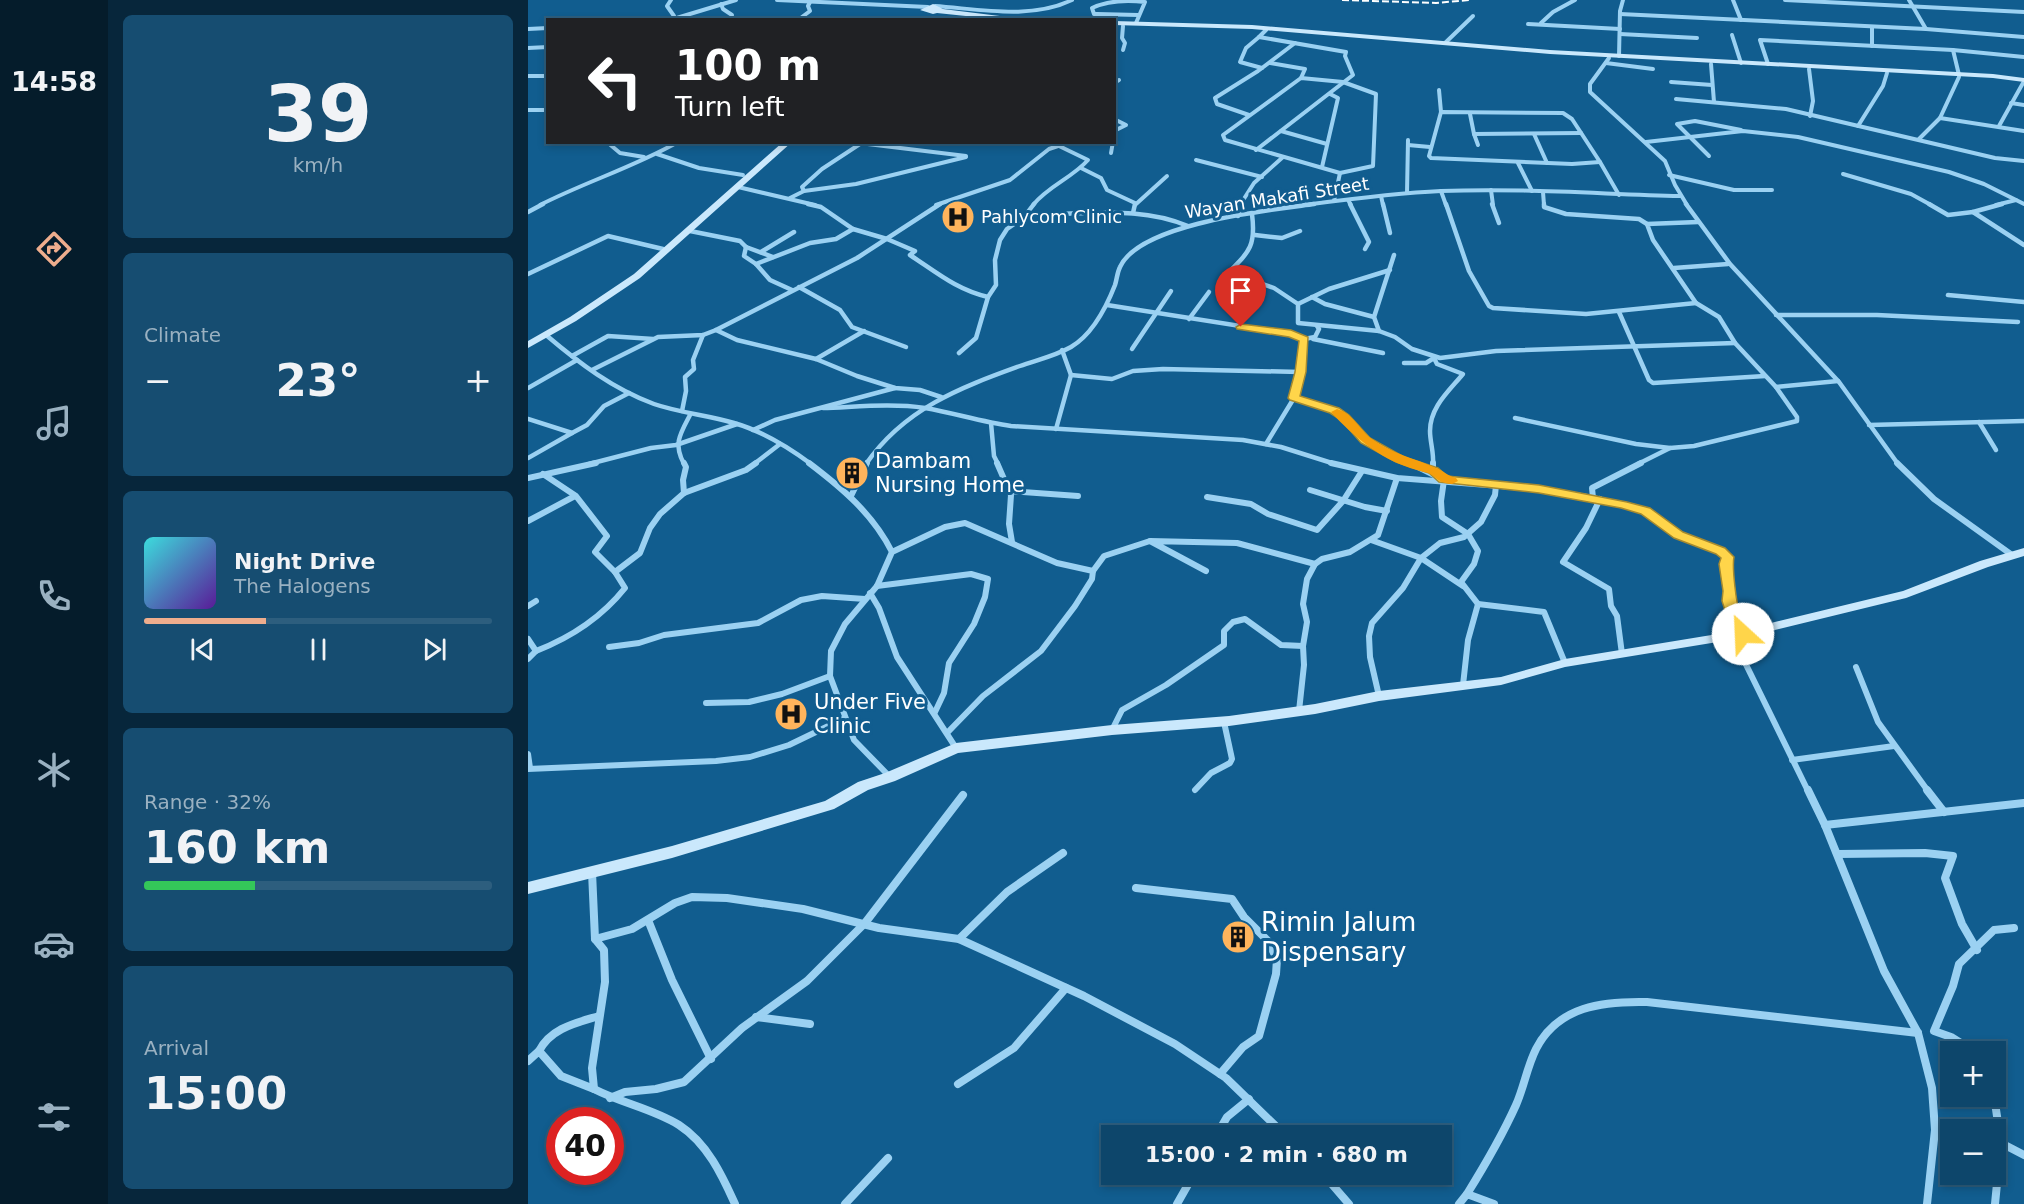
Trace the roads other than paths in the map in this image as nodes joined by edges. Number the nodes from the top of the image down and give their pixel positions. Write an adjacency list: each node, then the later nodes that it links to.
1 (671, 0): 20 (street)
2 (736, 0): 12 (street)
3 (777, 0): 10 (street)
4 (1072, 0): 14 (street)
5 (1575, 0): 29 (street)
6 (1623, 0): 17 (street)
7 (1733, 0): 28 (street)
8 (1785, 0): 11 (street)
9 (1909, 0): 13 (street)
10 (810, 2): 14 (street); 24 (street)
11 (1864, 2): 13 (street)
12 (721, 4): 16 (street); 23 (street)
13 (1911, 6): 15 (street); 35 (street)
14 (929, 11): 25 (street); 26 (street)
15 (2024, 12)
16 (689, 14): 21 (street); 22 (street)
17 (1620, 14): 28 (street); 37 (street)
18 (1473, 16): 45 (street)
19 (1096, 17): 27 (street); 27 (street)
20 (672, 18)
21 (675, 18)
22 (689, 18)
23 (731, 18)
24 (801, 18)
25 (972, 18)
26 (1008, 18)
27 (1137, 19): 31 (street); 36 (street)
28 (1741, 20): 32 (street)
29 (1541, 23): 30 (street); 37 (street)
30 (1528, 24)
31 (1117, 25): 36 (street); 43 (street)
32 (1872, 27): 35 (street); 46 (street)
33 (546, 28): 34 (street)
34 (528, 29)
35 (1926, 29): 40 (street)
36 (1272, 30): 39 (street); 45 (street); 50 (street)
37 (1620, 31): 41 (street); 52 (street)
38 (1732, 34): 56 (street)
39 (1258, 37): 44 (street); 59 (street)
40 (2024, 37)
41 (1697, 38)
42 (1116, 40): 43 (street)
43 (1124, 40): 49 (street)
44 (1295, 43): 55 (street); 66 (street)
45 (1445, 44): 50 (street)
46 (1872, 46): 51 (street); 58 (street)
47 (546, 47): 48 (street)
48 (528, 48)
49 (1123, 50)
50 (1510, 50): 52 (street); 54 (street)
51 (1953, 50): 53 (street); 64 (street)
52 (1619, 56): 56 (street)
53 (2024, 57)
54 (1608, 60): 57 (street); 95 (street)
55 (1269, 63): 59 (street); 65 (street)
56 (1741, 63): 58 (street)
57 (1712, 64): 60 (street); 69 (street)
58 (1768, 64): 64 (street)
59 (1262, 68): 80 (street)
60 (1809, 69): 61 (street); 81 (street)
61 (1887, 73): 64 (street); 84 (street)
62 (528, 76): 63 (street)
63 (546, 76)
64 (1959, 76): 68 (street); 82 (street)
65 (1301, 78): 66 (street); 80 (street)
66 (1343, 82): 71 (street); 119 (street)
67 (1671, 82): 69 (street)
68 (2024, 82): 74 (street)
69 (1712, 85): 73 (street)
70 (1439, 90): 78 (street)
71 (1330, 93): 88 (street); 103 (street)
72 (1676, 99): 73 (street)
73 (1714, 102): 81 (street)
74 (2011, 103): 75 (street); 85 (street)
75 (2024, 105)
76 (529, 110): 77 (street)
77 (546, 110)
78 (1440, 112): 79 (street); 105 (street)
79 (1470, 114): 90 (street); 91 (street)
80 (1249, 115): 106 (street)
81 (1810, 116): 84 (street)
82 (1940, 118): 85 (street); 94 (street)
83 (1116, 120): 86 (street)
84 (1858, 126): 94 (street)
85 (1999, 126): 89 (street)
86 (1116, 130)
87 (1743, 130): 93 (street); 93 (street); 138 (street)
88 (1281, 131): 103 (street); 106 (street)
89 (2024, 131)
90 (1581, 133): 92 (street); 114 (street)
91 (1474, 134): 92 (street); 104 (street)
92 (1534, 135): 116 (street)
93 (1689, 137): 95 (street); 109 (street)
94 (1919, 139): 113 (street)
95 (1646, 142): 122 (street)
96 (609, 144): 111 (street)
97 (674, 144): 108 (street)
98 (778, 144): 121 (street)
99 (786, 144): 125 (street)
100 (860, 144): 128 (street); 128 (street)
101 (1056, 144): 118 (street); 158 (street)
102 (1113, 144): 107 (street)
103 (1327, 144): 117 (street)
104 (1478, 145)
105 (1430, 147): 115 (street); 132 (street)
106 (1256, 150): 110 (street)
107 (1111, 153)
108 (657, 154): 111 (street); 121 (street)
109 (1709, 156)
110 (1283, 157): 117 (street); 124 (street)
111 (648, 158): 142 (street)
112 (1196, 160): 124 (street)
113 (2024, 161)
114 (1600, 162): 116 (street); 133 (street)
115 (1518, 163): 116 (street); 130 (street)
116 (1547, 163)
117 (1322, 167): 119 (street)
118 (1081, 168): 140 (street); 178 (street)
119 (1340, 173): 139 (street)
120 (1843, 174): 143 (street)
121 (743, 175): 161 (street)
122 (1669, 175): 127 (street); 135 (street)
123 (1167, 176): 140 (street)
124 (1262, 177): 147 (street)
125 (738, 187): 136 (street); 153 (street)
126 (1491, 190): 129 (street, Wayan Makafi Street); 130 (street, Wayan Makafi Street); 149 (street)
127 (1772, 190)
128 (804, 191): 136 (street)
129 (1441, 191): 132 (street, Wayan Makafi Street); 185 (street)
130 (1532, 191): 131 (street, Wayan Makafi Street)
131 (1543, 192): 133 (street, Wayan Makafi Street); 150 (street)
132 (1407, 193): 134 (street, Wayan Makafi Street)
133 (1619, 195): 135 (street, Wayan Makafi Street)
134 (1381, 196): 137 (street, Wayan Makafi Street); 156 (street)
135 (1680, 196): 148 (street)
136 (790, 198): 152 (street)
137 (1348, 200): 139 (street, Wayan Makafi Street); 162 (street)
138 (2017, 200): 141 (street); 143 (street)
139 (1334, 201): 146 (street, Wayan Makafi Street)
140 (1135, 203): 144 (street)
141 (2024, 204)
142 (528, 212)
143 (1973, 212): 159 (street)
144 (1133, 213): 145 (street); 151 (street)
145 (1057, 214)
146 (1252, 214): 147 (street, Wayan Makafi Street); 157 (street)
147 (1238, 216): 151 (street, Wayan Makafi Street)
148 (1698, 222): 150 (street); 167 (street)
149 (1499, 224)
150 (1647, 224): 168 (street)
151 (1188, 226): 182 (street, Wayan Makafi Street)
152 (853, 229): 158 (street); 165 (street)
153 (690, 231): 160 (street); 194 (street)
154 (1300, 231): 157 (street)
155 (794, 232): 163 (street)
156 (1390, 233)
157 (1255, 235): 170 (street)
158 (886, 239): 173 (street); 178 (street)
159 (2024, 244)
160 (746, 246): 163 (street); 166 (street)
161 (663, 249): 171 (street); 196 (street)
162 (1365, 249)
163 (761, 252): 165 (street)
164 (1394, 255): 169 (street)
165 (773, 257): 166 (street)
166 (756, 264): 174 (street)
167 (1728, 264): 168 (street); 186 (street)
168 (1674, 268): 181 (street)
169 (1390, 270): 179 (street); 187 (street)
170 (1228, 272): 172 (street); 183 (street)
171 (528, 274)
172 (1223, 278)
173 (799, 287): 174 (street); 192 (street)
174 (792, 290): 191 (street)
175 (1171, 291): 184 (street)
176 (1209, 292): 188 (street)
177 (1948, 295): 180 (street)
178 (988, 297): 206 (street)
179 (1312, 297): 183 (street); 187 (street)
180 (2024, 302)
181 (1696, 303): 185 (street); 200 (street)
182 (1107, 304): 184 (street); 204 (street, Wayan Makafi Street)
183 (1298, 304): 190 (street)
184 (1157, 312): 188 (street); 205 (street)
185 (1619, 312): 202 (street)
186 (1776, 315): 189 (street); 216 (street)
187 (1374, 317): 193 (street)
188 (1189, 319): 198 (street)
189 (2018, 322)
190 (1317, 326): 193 (street); 199 (street)
191 (716, 330): 195 (street); 210 (street)
192 (864, 331): 203 (street); 210 (street)
193 (1379, 331): 209 (street)
194 (546, 335): 201 (street); 208 (street)
195 (703, 335): 197 (street); 225 (street)
196 (528, 339)
197 (653, 339): 208 (street); 212 (street)
198 (1304, 339): 199 (street); 213 (street)
199 (1312, 339): 207 (street)
200 (1735, 343): 202 (street); 215 (street)
201 (528, 345)
202 (1635, 346): 209 (street); 215 (street)
203 (906, 347)
204 (1062, 350): 214 (street); 221 (street, Wayan Makafi Street)
205 (1132, 350)
206 (959, 353)
207 (1383, 353)
208 (574, 358): 212 (street); 218 (street)
209 (1434, 358): 211 (street); 244 (street)
210 (816, 359): 219 (street)
211 (1404, 363)
212 (592, 370): 220 (street)
213 (1300, 372): 214 (street); 222 (street)
214 (1071, 375): 234 (street)
215 (1765, 376): 217 (street)
216 (1838, 381): 217 (street); 233 (street)
217 (1776, 387): 240 (street)
218 (528, 388)
219 (895, 388): 221 (street); 223 (street)
220 (629, 393): 225 (street); 236 (street)
221 (941, 397): 224 (street, Wayan Makafi Street)
222 (1294, 398): 238 (street); 244 (street)
223 (823, 408): 224 (street); 235 (street)
224 (924, 408): 232 (street); 254 (street, Wayan Makafi Street)
225 (682, 411): 226 (street)
226 (690, 415): 231 (street); 239 (street)
227 (1515, 418): 240 (street)
228 (528, 419): 236 (street)
229 (2024, 421): 230 (street)
230 (1979, 422): 233 (street); 241 (street)
231 (737, 423): 235 (street); 239 (street)
232 (991, 423): 234 (street); 251 (street)
233 (1869, 425): 266 (street)
234 (1056, 429): 238 (street)
235 (752, 430): 237 (street)
236 (572, 433): 242 (street)
237 (780, 444): 252 (street); 254 (street)
238 (1266, 444): 243 (street)
239 (676, 445): 245 (street); 252 (street)
240 (1670, 448): 257 (street)
241 (1996, 450)
242 (528, 458)
243 (1362, 471): 247 (street); 258 (street)
244 (1434, 471): 248 (street)
245 (543, 474): 246 (street); 253 (street)
246 (528, 478)
247 (1397, 478): 248 (street); 259 (street)
248 (1444, 480): 249 (street); 261 (street)
249 (1496, 485): 257 (street); 261 (street)
250 (1310, 490): 258 (street)
251 (1008, 491): 255 (street); 264 (street)
252 (684, 493): 271 (street)
253 (575, 496): 260 (street); 271 (street)
254 (851, 496): 265 (street)
255 (1078, 496)
256 (1206, 497): 258 (street)
257 (1597, 499): 279 (street); 285 (street)
258 (1343, 501): 259 (street)
259 (1387, 511): 262 (street)
260 (528, 521)
261 (1468, 534): 267 (street); 273 (street)
262 (1371, 540): 267 (street); 268 (street)
263 (1150, 541): 268 (street); 269 (street); 270 (street)
264 (1012, 542): 265 (street); 269 (street)
265 (892, 552): 272 (street)
266 (2018, 554): 279 (street)
267 (1421, 558): 273 (street); 291 (street)
268 (1316, 564): 283 (street)
269 (1093, 571): 298 (street)
270 (1206, 571)
271 (615, 572): 284 (street)
272 (877, 586): 274 (street); 294 (street)
273 (1469, 590): 277 (street)
274 (870, 593): 275 (street); 294 (street)
275 (865, 599): 282 (street); 289 (street)
276 (536, 601): 278 (street)
277 (1478, 604): 287 (street); 290 (street)
278 (528, 606)
279 (1746, 633): 280 (street)
280 (1732, 636): 285 (street); 302 (street)
281 (528, 639): 284 (street)
282 (609, 646)
283 (1303, 646): 293 (street); 297 (street)
284 (536, 651): 286 (street)
285 (1622, 654): 287 (street)
286 (528, 659)
287 (1564, 663): 290 (street)
288 (1856, 667): 299 (street)
289 (830, 676): 292 (street); 295 (street)
290 (1463, 685): 291 (street)
291 (1379, 696): 293 (street)
292 (706, 703)
293 (1299, 711): 296 (street)
294 (935, 712): 298 (street)
295 (845, 718): 303 (street); 304 (street)
296 (1224, 722): 297 (street); 305 (street)
297 (1112, 730): 300 (street)
298 (947, 733): 300 (street)
299 (1894, 746): 302 (street); 308 (street)
300 (956, 748): 304 (street)
301 (528, 754): 303 (street)
302 (1792, 760): 309 (street)
303 (529, 769)
304 (890, 777): 312 (street)
305 (1195, 790)
306 (963, 795): 316 (street)
307 (2024, 803): 308 (street)
308 (1944, 812): 309 (street)
309 (1825, 825): 311 (street)
310 (1063, 854): 319 (street)
311 (1838, 854): 320 (street); 325 (street)
312 (592, 871): 313 (street); 318 (street)
313 (528, 888)
314 (1136, 888): 330 (street)
315 (648, 920): 316 (street); 318 (street); 328 (street)
316 (865, 923): 319 (street); 323 (street)
317 (2014, 928): 320 (street)
318 (596, 939): 322 (street)
319 (959, 939): 321 (street)
320 (1977, 950): 326 (street)
321 (1066, 988): 330 (street); 331 (street)
322 (599, 1016): 327 (street); 332 (street)
323 (756, 1017): 324 (street); 328 (street)
324 (810, 1024)
325 (1918, 1034): 343 (street); 350 (street)
326 (1958, 1041)
327 (539, 1052): 329 (street); 332 (street)
328 (711, 1059): 333 (street)
329 (528, 1061)
330 (1220, 1074): 334 (street)
331 (958, 1084)
332 (594, 1089): 333 (street)
333 (610, 1098): 344 (street)
334 (1249, 1099): 335 (street); 336 (street)
335 (1222, 1125)
336 (1275, 1125)
337 (2006, 1146): 338 (street)
338 (2024, 1155)
339 (888, 1158): 345 (street)
340 (1188, 1185): 346 (street)
341 (1333, 1185): 347 (street)
342 (1997, 1185): 351 (street)
343 (1467, 1194): 348 (street); 349 (street)
344 (735, 1204)
345 (845, 1204)
346 (1177, 1204)
347 (1349, 1204)
348 (1459, 1204)
349 (1494, 1204)
350 (1927, 1204)
351 (1995, 1204)

